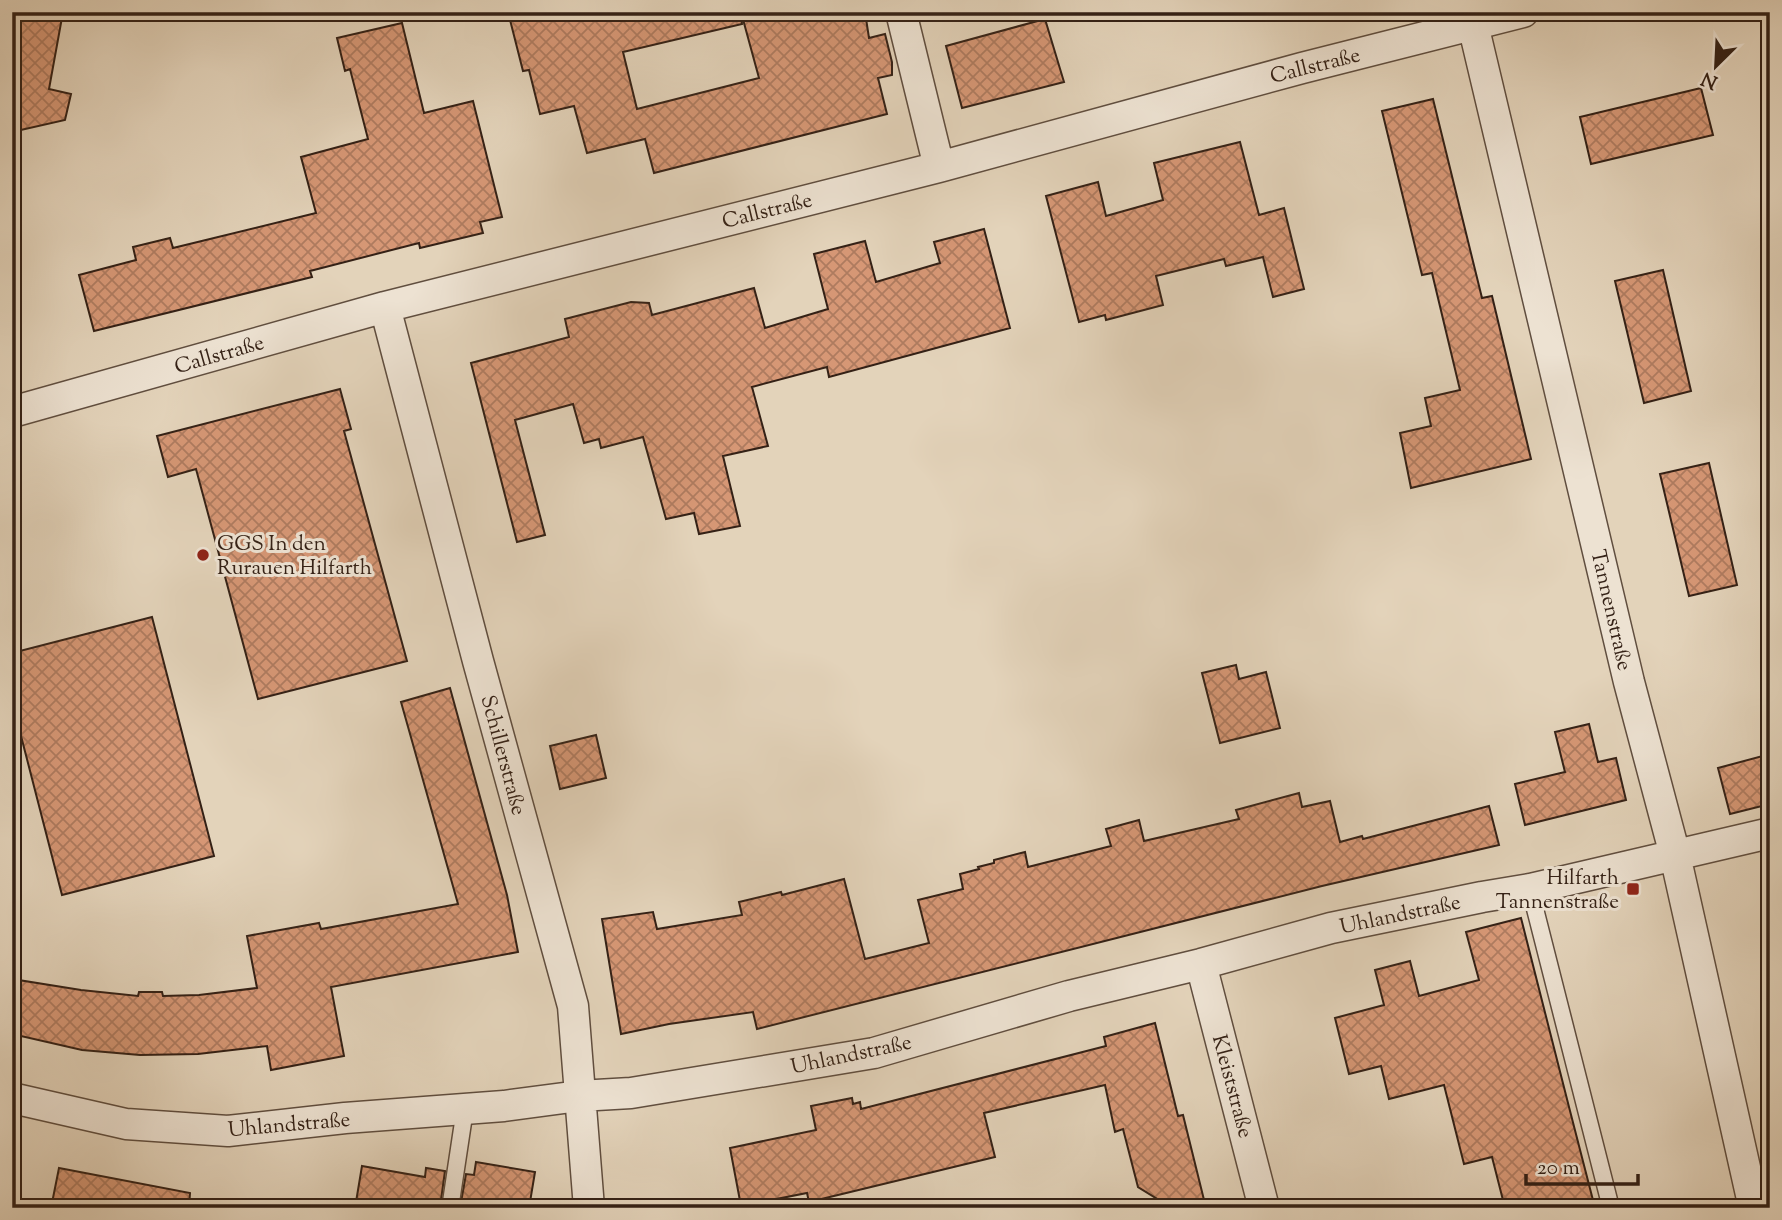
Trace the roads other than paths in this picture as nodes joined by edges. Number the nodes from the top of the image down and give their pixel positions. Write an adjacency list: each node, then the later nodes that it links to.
1 (901, 12): 4 (street)
2 (1523, 12): 3 (street, Callstraße)
3 (1472, 19): 4 (street, Callstraße); 8 (street, Tannenstraße)
4 (939, 167): 5 (street, Callstraße)
5 (385, 307): 6 (street, Callstraße); 11 (street, Schillerstraße)
6 (12, 412)
7 (1770, 833): 8 (street, Uhlandstraße)
8 (1675, 855): 9 (street, Uhlandstraße); 18 (street, Tannenstraße)
9 (1530, 889): 10 (street, Uhlandstraße); 17 (lane)
10 (1201, 964): 11 (street, Uhlandstraße); 16 (street, Kleiststraße)
11 (579, 1096): 13 (street, Uhlandstraße); 15 (street, Schillerstraße)
12 (12, 1098): 13 (street, Uhlandstraße)
13 (464, 1109): 14 (lane)
14 (452, 1202)
15 (589, 1208)
16 (1264, 1208)
17 (1611, 1208)
18 (1754, 1208)

